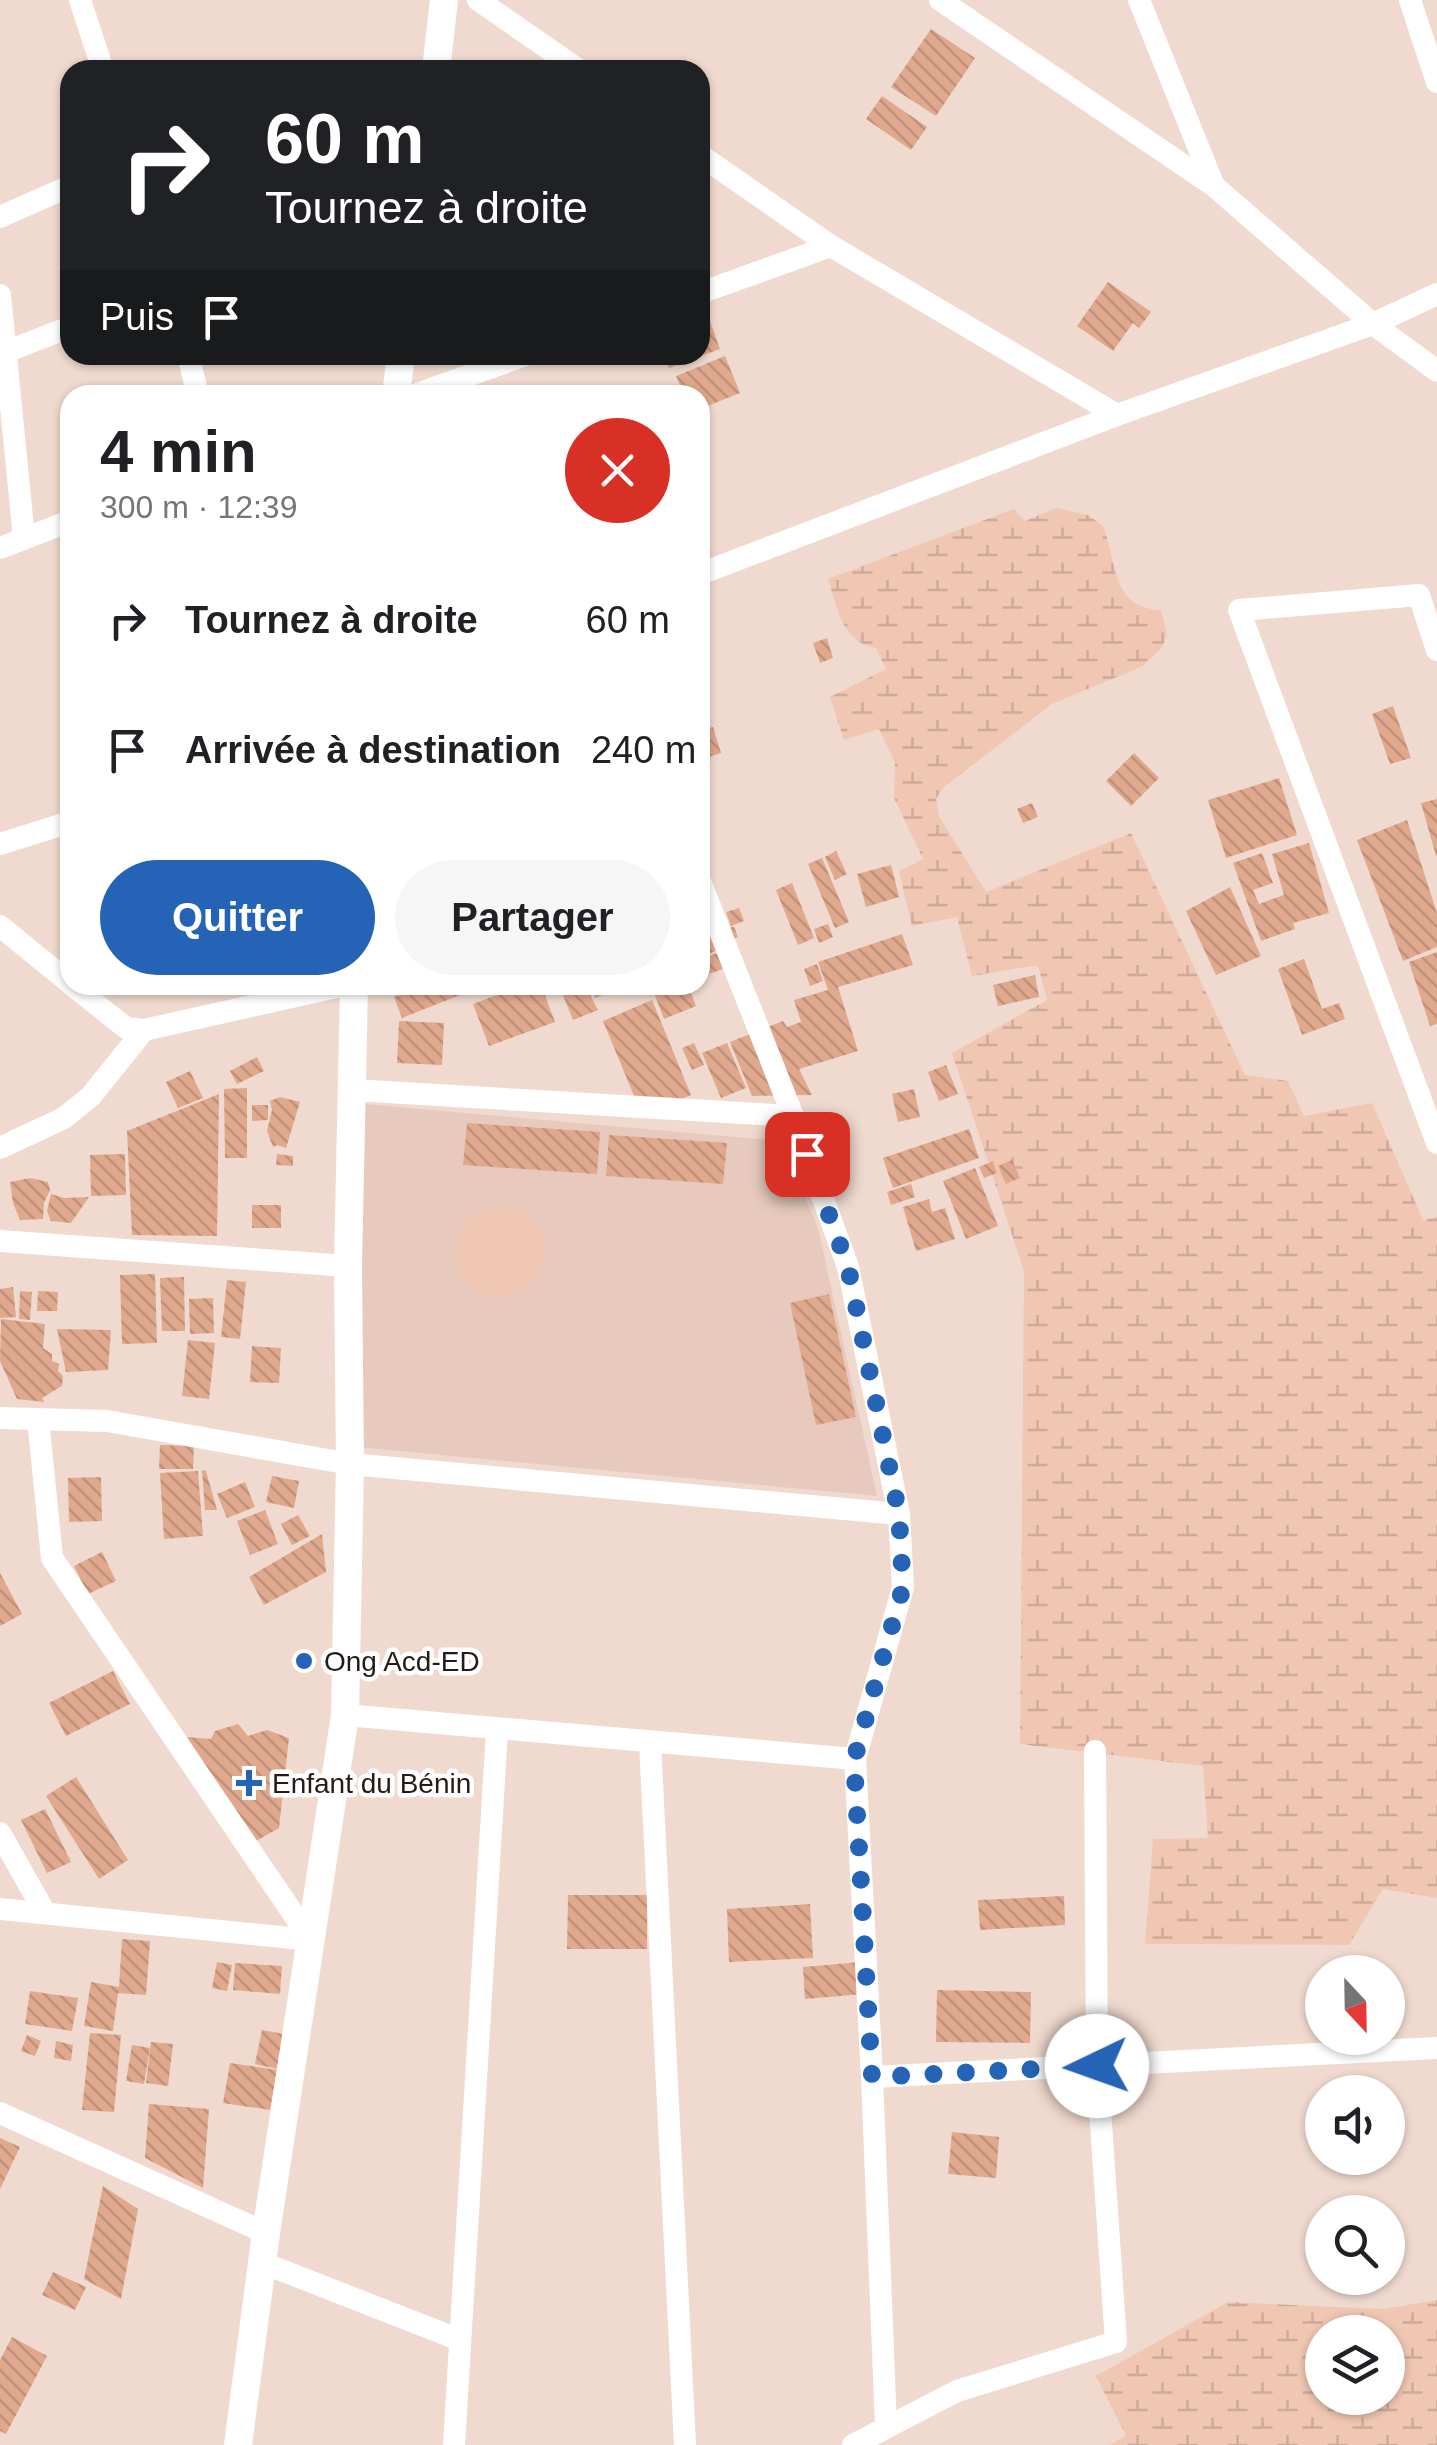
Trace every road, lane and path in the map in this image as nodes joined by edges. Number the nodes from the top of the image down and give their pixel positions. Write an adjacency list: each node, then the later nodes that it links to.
1 (80, 0): 7 (street)
2 (444, 0): 8 (street)
3 (478, 0): 9 (street)
4 (940, 0): 12 (street)
5 (1140, 0): 12 (street)
6 (1410, 0): 10 (street)
7 (100, 60)
8 (437, 60)
9 (565, 60)
10 (1437, 82)
11 (710, 162): 15 (street)
12 (1214, 186): 19 (street)
13 (60, 190): 14 (street)
14 (0, 217)
15 (831, 246): 16 (street); 25 (street)
16 (710, 289)
17 (0, 294): 21 (street)
18 (1437, 294): 19 (street)
19 (1373, 324): 23 (street); 25 (street)
20 (60, 331): 21 (street)
21 (2, 353): 27 (street)
22 (498, 365): 24 (street)
23 (1437, 371)
24 (442, 385)
25 (1116, 415): 29 (street)
26 (60, 524): 27 (street)
27 (24, 538): 28 (street)
28 (0, 548)
29 (710, 570)
30 (1437, 650): 42 (street)
31 (60, 825): 32 (street)
32 (0, 844)
33 (710, 906): 41 (street)
34 (0, 926): 35 (street)
35 (60, 975)
36 (85, 995): 39 (street)
37 (300, 995): 39 (street)
38 (354, 995): 40 (street)
39 (144, 1030): 43 (street)
40 (353, 1090): 41 (street); 45 (street)
41 (794, 1116): 49 (street)
42 (1437, 1143)
43 (0, 1148)
44 (0, 1241): 45 (street)
45 (348, 1266): 48 (street)
46 (0, 1418): 47 (street)
47 (38, 1419): 48 (street); 58 (street)
48 (350, 1464): 49 (street); 50 (street)
49 (899, 1514): 54 (street)
50 (345, 1715): 51 (street); 58 (street)
51 (497, 1730): 52 (street); 65 (street)
52 (650, 1742): 54 (street); 69 (street)
53 (1095, 1750): 60 (street)
54 (854, 1760): 61 (street)
55 (0, 1833): 57 (street)
56 (0, 1909): 57 (street)
57 (45, 1913): 58 (street)
58 (311, 1940): 63 (street)
59 (1437, 2048): 60 (street)
60 (1097, 2066): 61 (street); 66 (street)
61 (872, 2077): 66 (street)
62 (0, 2114): 63 (street)
63 (266, 2233): 64 (street)
64 (263, 2263): 65 (street); 67 (street)
65 (460, 2340): 68 (street)
66 (886, 2426): 70 (street)
67 (238, 2445)
68 (454, 2445)
69 (684, 2445)
70 (853, 2445)

